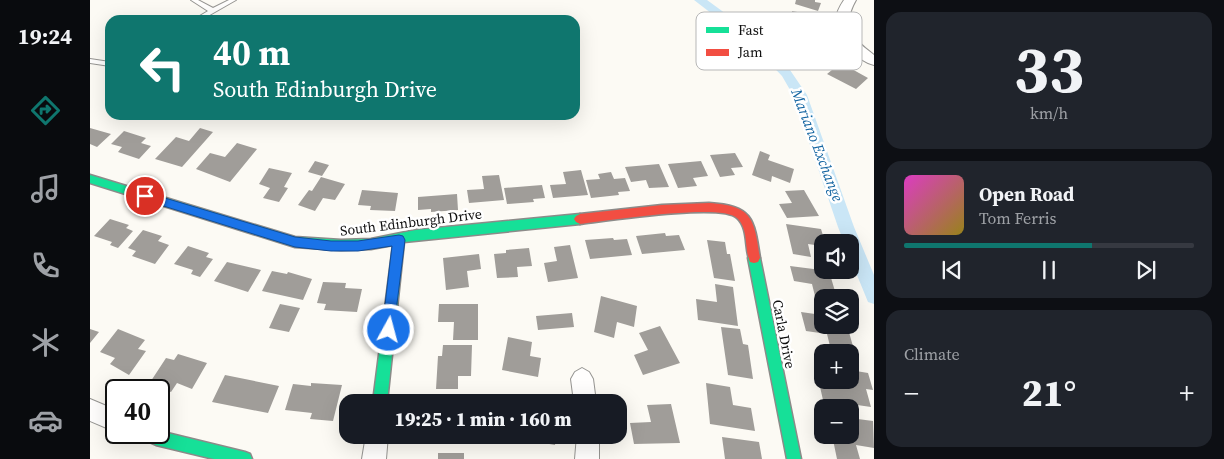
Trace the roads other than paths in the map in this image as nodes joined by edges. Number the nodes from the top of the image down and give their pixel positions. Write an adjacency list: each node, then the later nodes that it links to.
1 (194, 0): 4 (lane)
2 (233, 0): 4 (lane)
3 (850, 0): 5 (street)
4 (213, 11): 6 (lane)
5 (843, 12)
6 (205, 15)
7 (862, 52): 9 (street)
8 (90, 60): 10 (lane)
9 (874, 61)
10 (105, 63)
11 (90, 178): 13 (street, South Edinburgh Drive)
12 (742, 215): 13 (street, South Edinburgh Drive); 25 (street, Carla Drive)
13 (399, 240): 15 (street)
14 (582, 379): 16 (street)
15 (381, 394)
16 (584, 394)
17 (90, 410): 18 (street)
18 (105, 416)
19 (170, 441): 22 (street)
20 (376, 444): 23 (street)
21 (588, 444): 24 (street)
22 (245, 459)
23 (374, 459)
24 (587, 459)
25 (794, 459)

